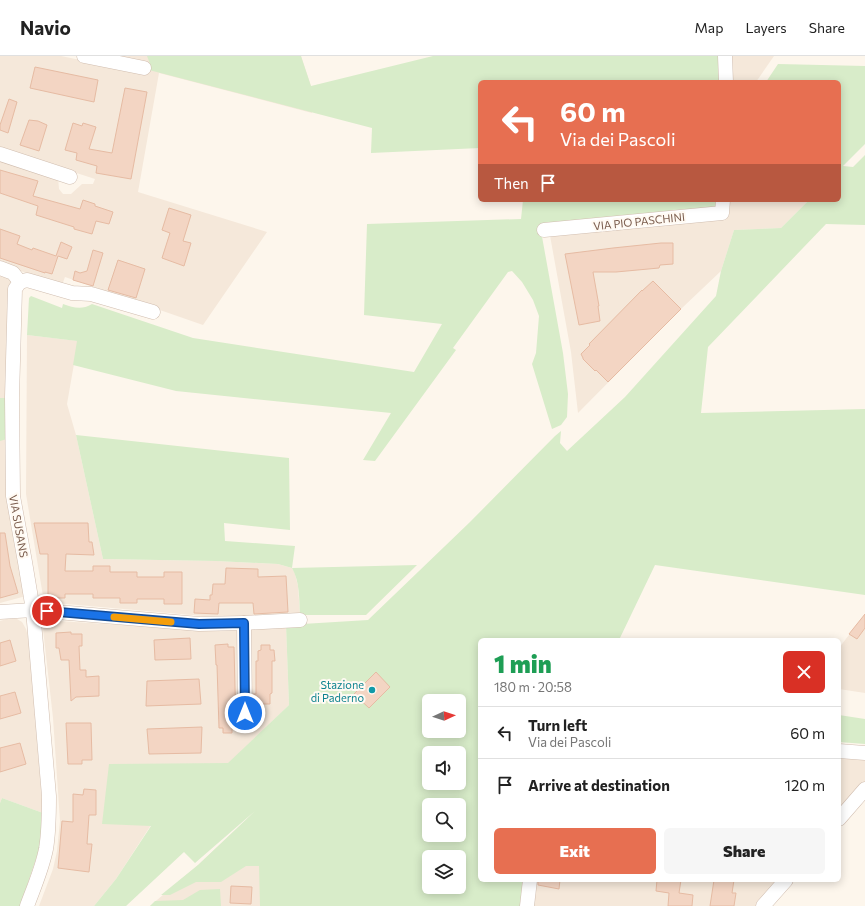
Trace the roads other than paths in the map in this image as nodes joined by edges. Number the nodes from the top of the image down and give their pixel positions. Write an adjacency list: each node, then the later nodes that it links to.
1 (84, 56): 3 (street)
2 (725, 56): 4 (street)
3 (144, 68)
4 (726, 80)
5 (0, 154): 6 (street)
6 (70, 177)
7 (723, 202): 8 (street, VIA PIO PASCHINI)
8 (544, 230)
9 (0, 268): 10 (street)
10 (20, 282): 11 (street); 12 (street, VIA SUSANS)
11 (153, 312)
12 (33, 610): 13 (street); 15 (street); 23 (street, VIA SUSANS)
13 (0, 612)
14 (300, 620): 15 (street)
15 (244, 623): 16 (street)
16 (245, 713)
17 (841, 751): 18 (street)
18 (865, 753)
19 (865, 789): 20 (street)
20 (841, 817)
21 (530, 882): 24 (street)
22 (784, 882): 25 (street)
23 (27, 906)
24 (526, 906)
25 (763, 906)

